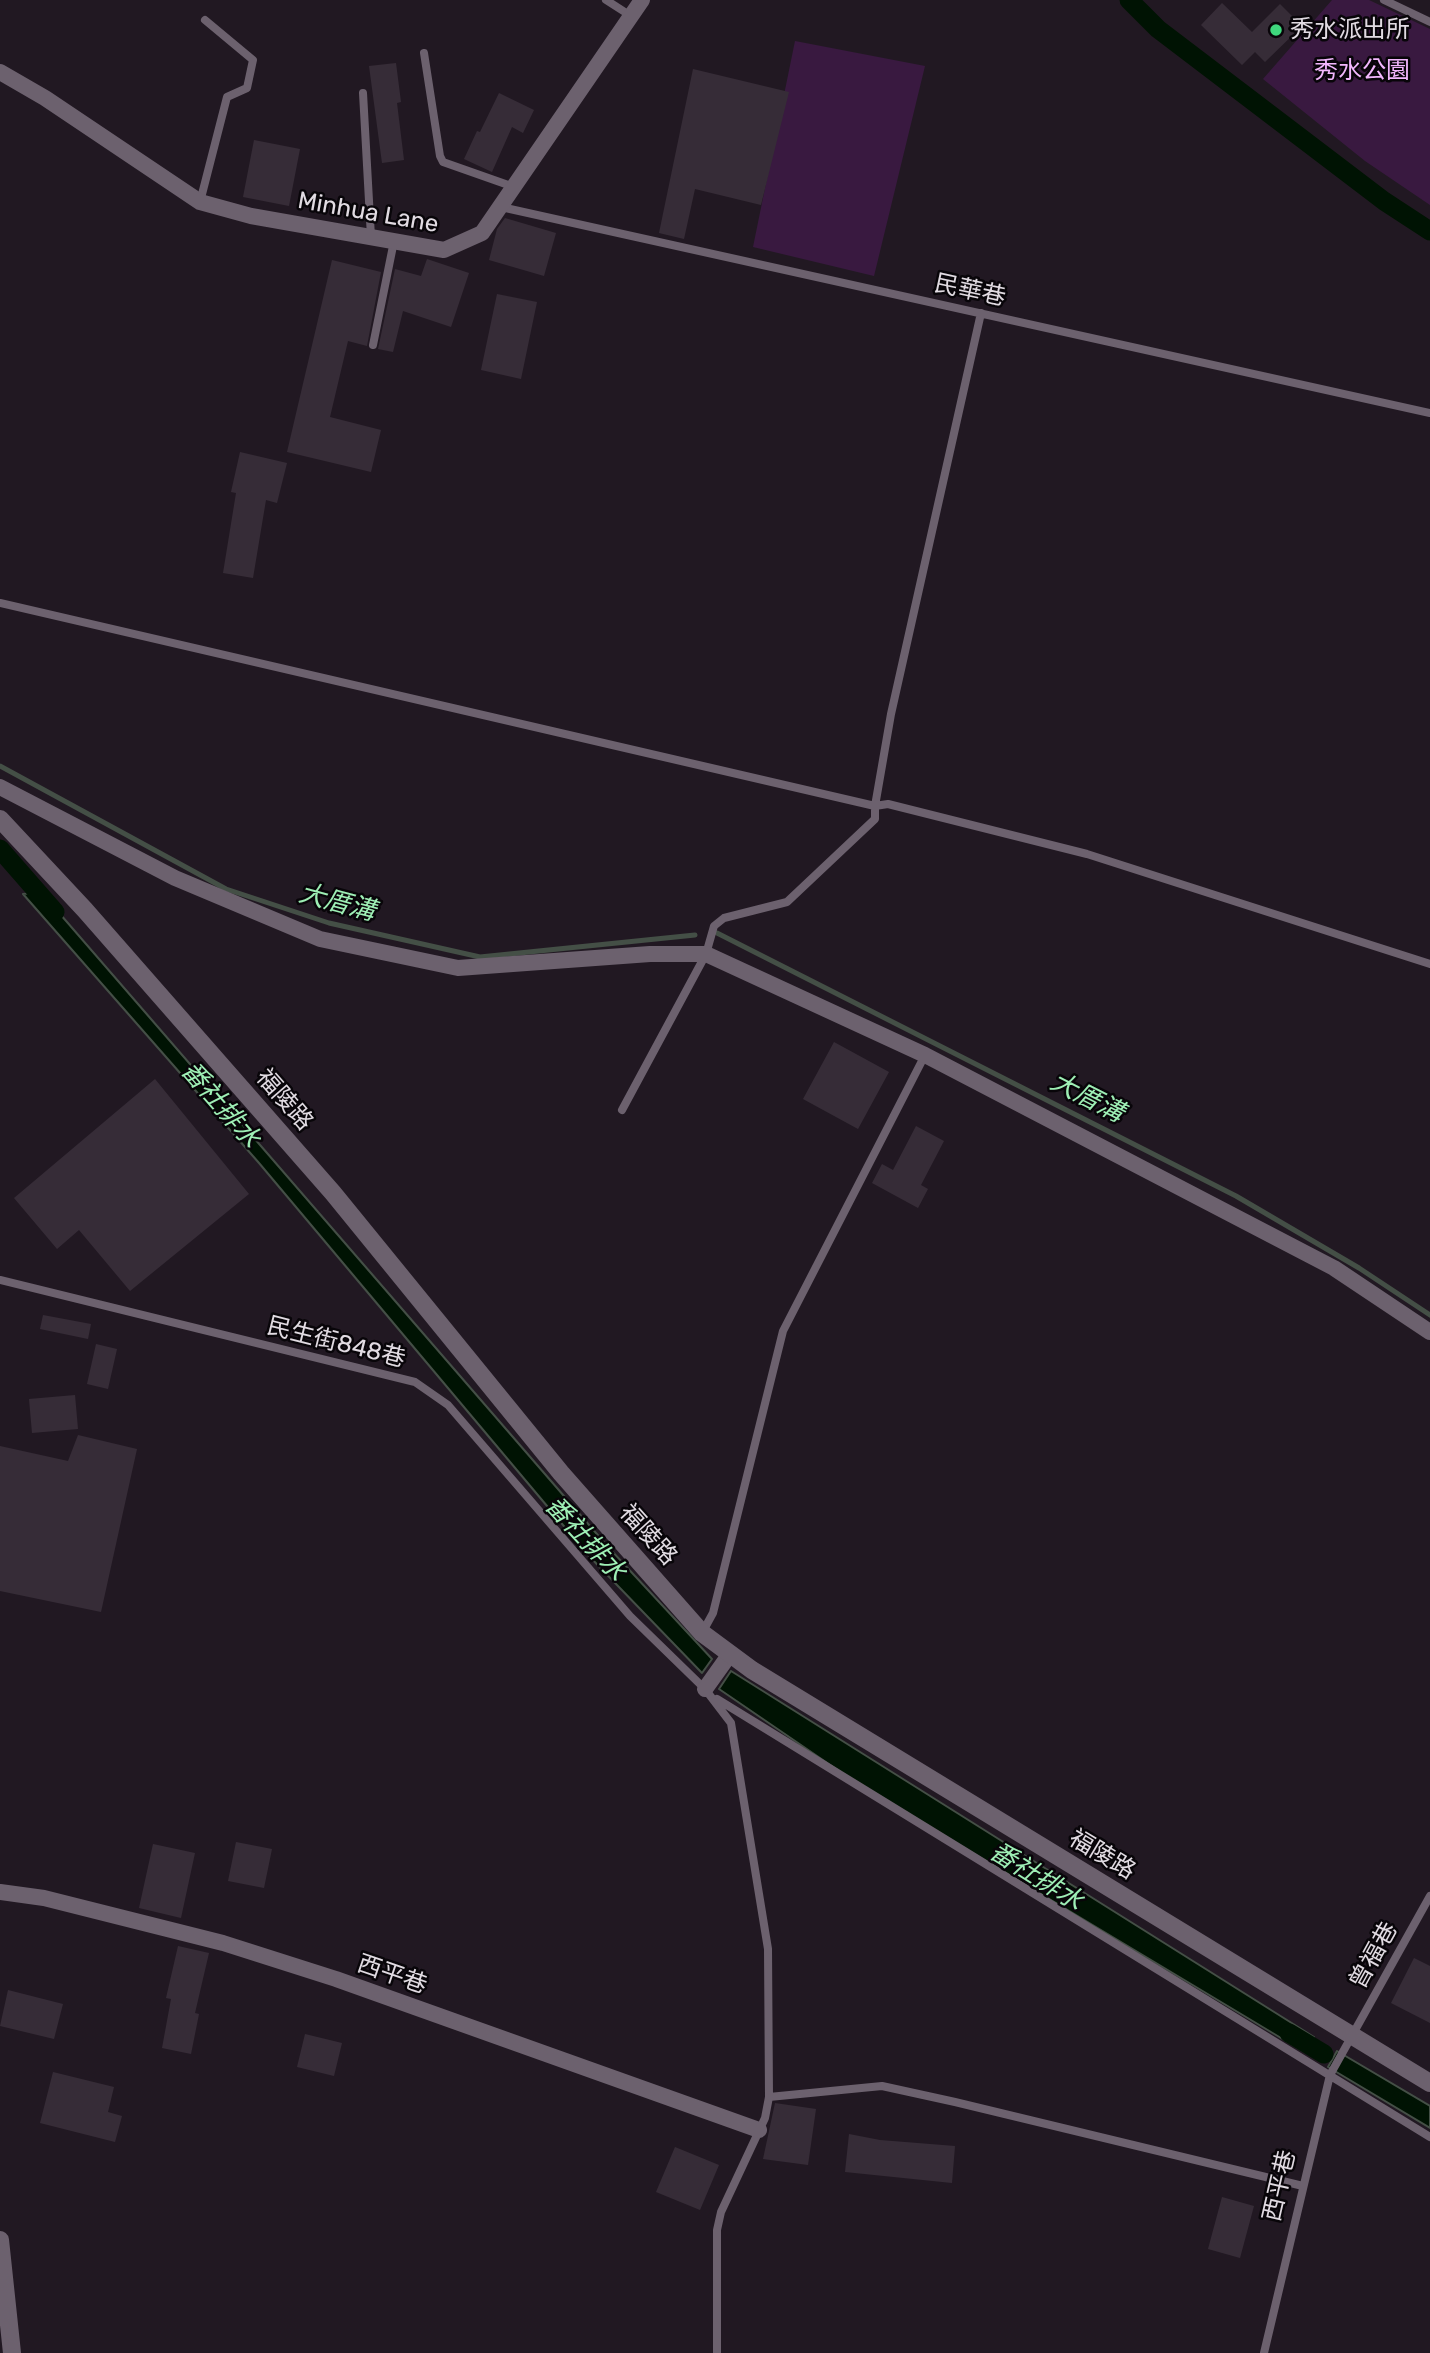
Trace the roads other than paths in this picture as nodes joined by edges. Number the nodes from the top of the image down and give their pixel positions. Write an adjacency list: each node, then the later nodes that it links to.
1 (606, 0): 4 (lane)
2 (642, 0): 4 (street, Minhua Lane)
3 (1384, 0): 6 (lane)
4 (631, 16): 10 (street, Minhua Lane)
5 (205, 20): 11 (lane)
6 (1430, 22)
7 (424, 53): 10 (lane)
8 (0, 72): 11 (street, Minhua Lane)
9 (363, 93): 13 (lane)
10 (514, 187): 12 (street, Minhua Lane)
11 (200, 202): 13 (street, Minhua Lane)
12 (501, 207): 14 (street, Minhua Lane); 15 (lane, 民華巷)
13 (371, 237): 14 (street, Minhua Lane)
14 (394, 241): 16 (lane)
15 (981, 313): 17 (lane, 民華巷); 20 (lane)
16 (373, 345)
17 (1430, 413)
18 (0, 603): 20 (lane)
19 (0, 787): 22 (street)
20 (875, 806): 22 (lane); 23 (lane)
21 (0, 819): 28 (street, 福陵路)
22 (706, 954): 24 (street); 25 (lane)
23 (1430, 964)
24 (925, 1055): 27 (street); 28 (lane)
25 (622, 1111)
26 (0, 1280): 30 (lane, 民生街848巷)
27 (1430, 1332)
28 (702, 1633): 29 (street, 福陵路)
29 (730, 1654): 30 (street); 33 (street, 福陵路)
30 (708, 1692): 34 (lane); 36 (lane)
31 (0, 1892): 37 (street, 西平巷)
32 (1430, 1896): 33 (lane, 曾福巷)
33 (1352, 2035): 34 (lane, 西平巷); 35 (street, 福陵路)
34 (1330, 2075): 38 (lane); 39 (lane, 西平巷)
35 (1430, 2083)
36 (769, 2097): 37 (lane); 39 (lane)
37 (759, 2130): 42 (lane)
38 (1430, 2137)
39 (1303, 2186): 43 (lane, 西平巷)
40 (0, 2240): 41 (street)
41 (12, 2353)
42 (717, 2353)
43 (1264, 2353)

